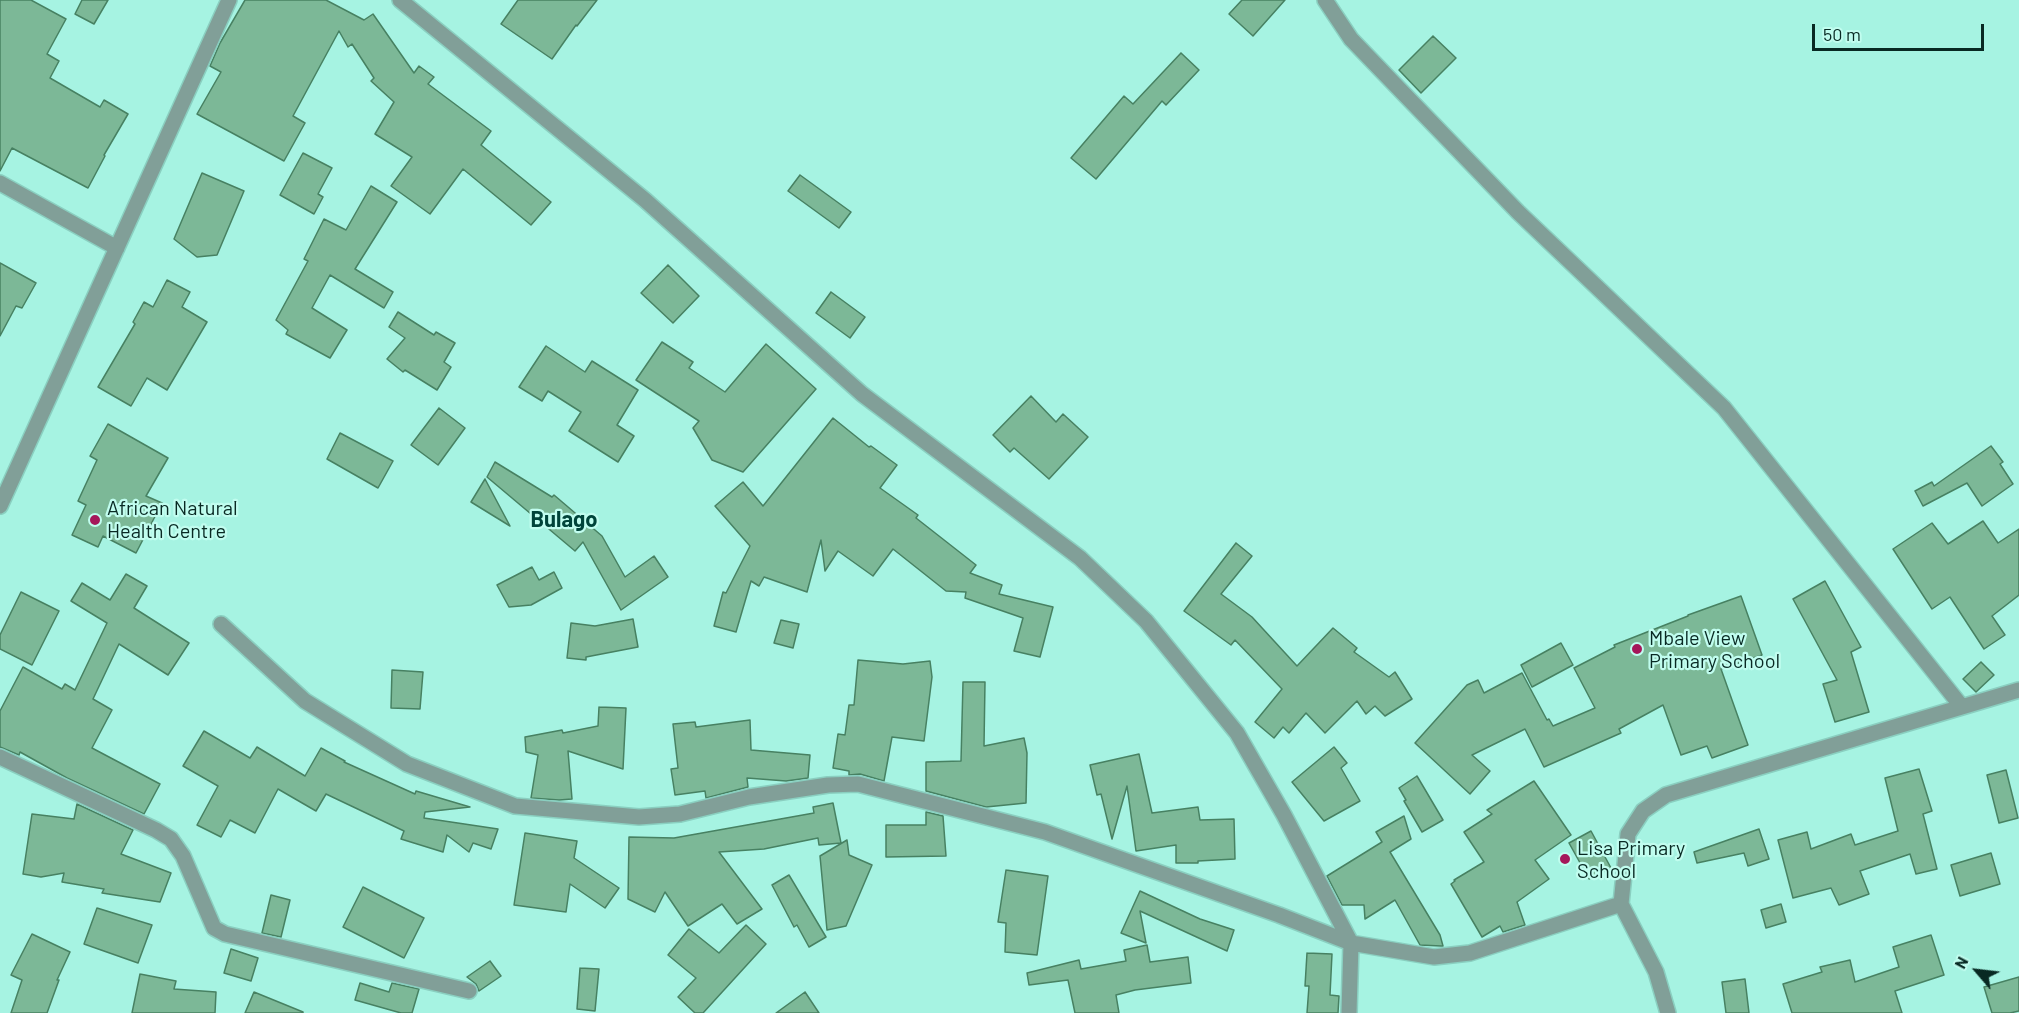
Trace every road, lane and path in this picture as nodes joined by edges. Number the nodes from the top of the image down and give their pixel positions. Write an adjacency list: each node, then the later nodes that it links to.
1 (229, 0): 5 (street)
2 (400, 0): 12 (street)
3 (1325, 0): 9 (street)
4 (0, 183): 5 (street)
5 (117, 248): 6 (street)
6 (0, 506)
7 (221, 624): 12 (street)
8 (2019, 690): 9 (street)
9 (1962, 707): 11 (street)
10 (0, 757): 13 (street)
11 (1621, 904): 12 (street); 15 (street)
12 (1351, 944): 14 (street)
13 (469, 991)
14 (1349, 1013)
15 (1668, 1013)

